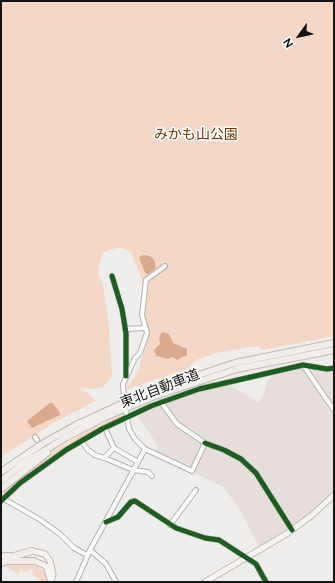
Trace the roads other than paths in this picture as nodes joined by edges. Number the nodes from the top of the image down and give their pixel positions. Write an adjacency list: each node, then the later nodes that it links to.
1 (165, 266): 3 (street)
2 (112, 276): 4 (street)
3 (146, 328): 4 (street); 9 (street)
4 (125, 329): 9 (street)
5 (334, 343): 25 (highway, 東北自動車道)
6 (334, 350): 15 (highway, 東北自動車道)
7 (303, 364): 8 (street); 11 (street); 12 (street)
8 (334, 368)
9 (126, 376): 10 (street)
10 (124, 398)
11 (161, 402): 13 (street); 17 (street)
12 (334, 410)
13 (127, 415): 14 (street); 19 (street)
14 (105, 428): 16 (street); 18 (street)
15 (79, 430): 27 (highway, 東北自動車道); 28 (highway)
16 (81, 441): 21 (street); 22 (street)
17 (205, 443): 19 (street); 34 (street)
18 (114, 448): 21 (street); 23 (street)
19 (145, 449): 23 (street)
20 (47, 456): 22 (street)
21 (104, 458): 24 (street)
22 (50, 461): 31 (street)
23 (138, 462): 24 (street)
24 (133, 470): 26 (street); 32 (street)
25 (1, 472)
26 (152, 476)
27 (1, 481)
28 (1, 489)
29 (196, 490): 33 (street)
30 (334, 495): 34 (main road)
31 (2, 499): 37 (street)
32 (106, 522): 33 (street); 35 (street)
33 (170, 525): 39 (street)
34 (292, 530): 39 (main road)
35 (90, 550): 37 (street); 44 (street)
36 (32, 551): 38 (highway); 42 (main road)
37 (87, 555): 43 (street)
38 (1, 556)
39 (246, 558): 45 (main road); 46 (street)
40 (34, 561): 41 (highway); 42 (main road)
41 (1, 563)
42 (51, 582)
43 (76, 582)
44 (116, 582)
45 (205, 582)
46 (266, 582)

